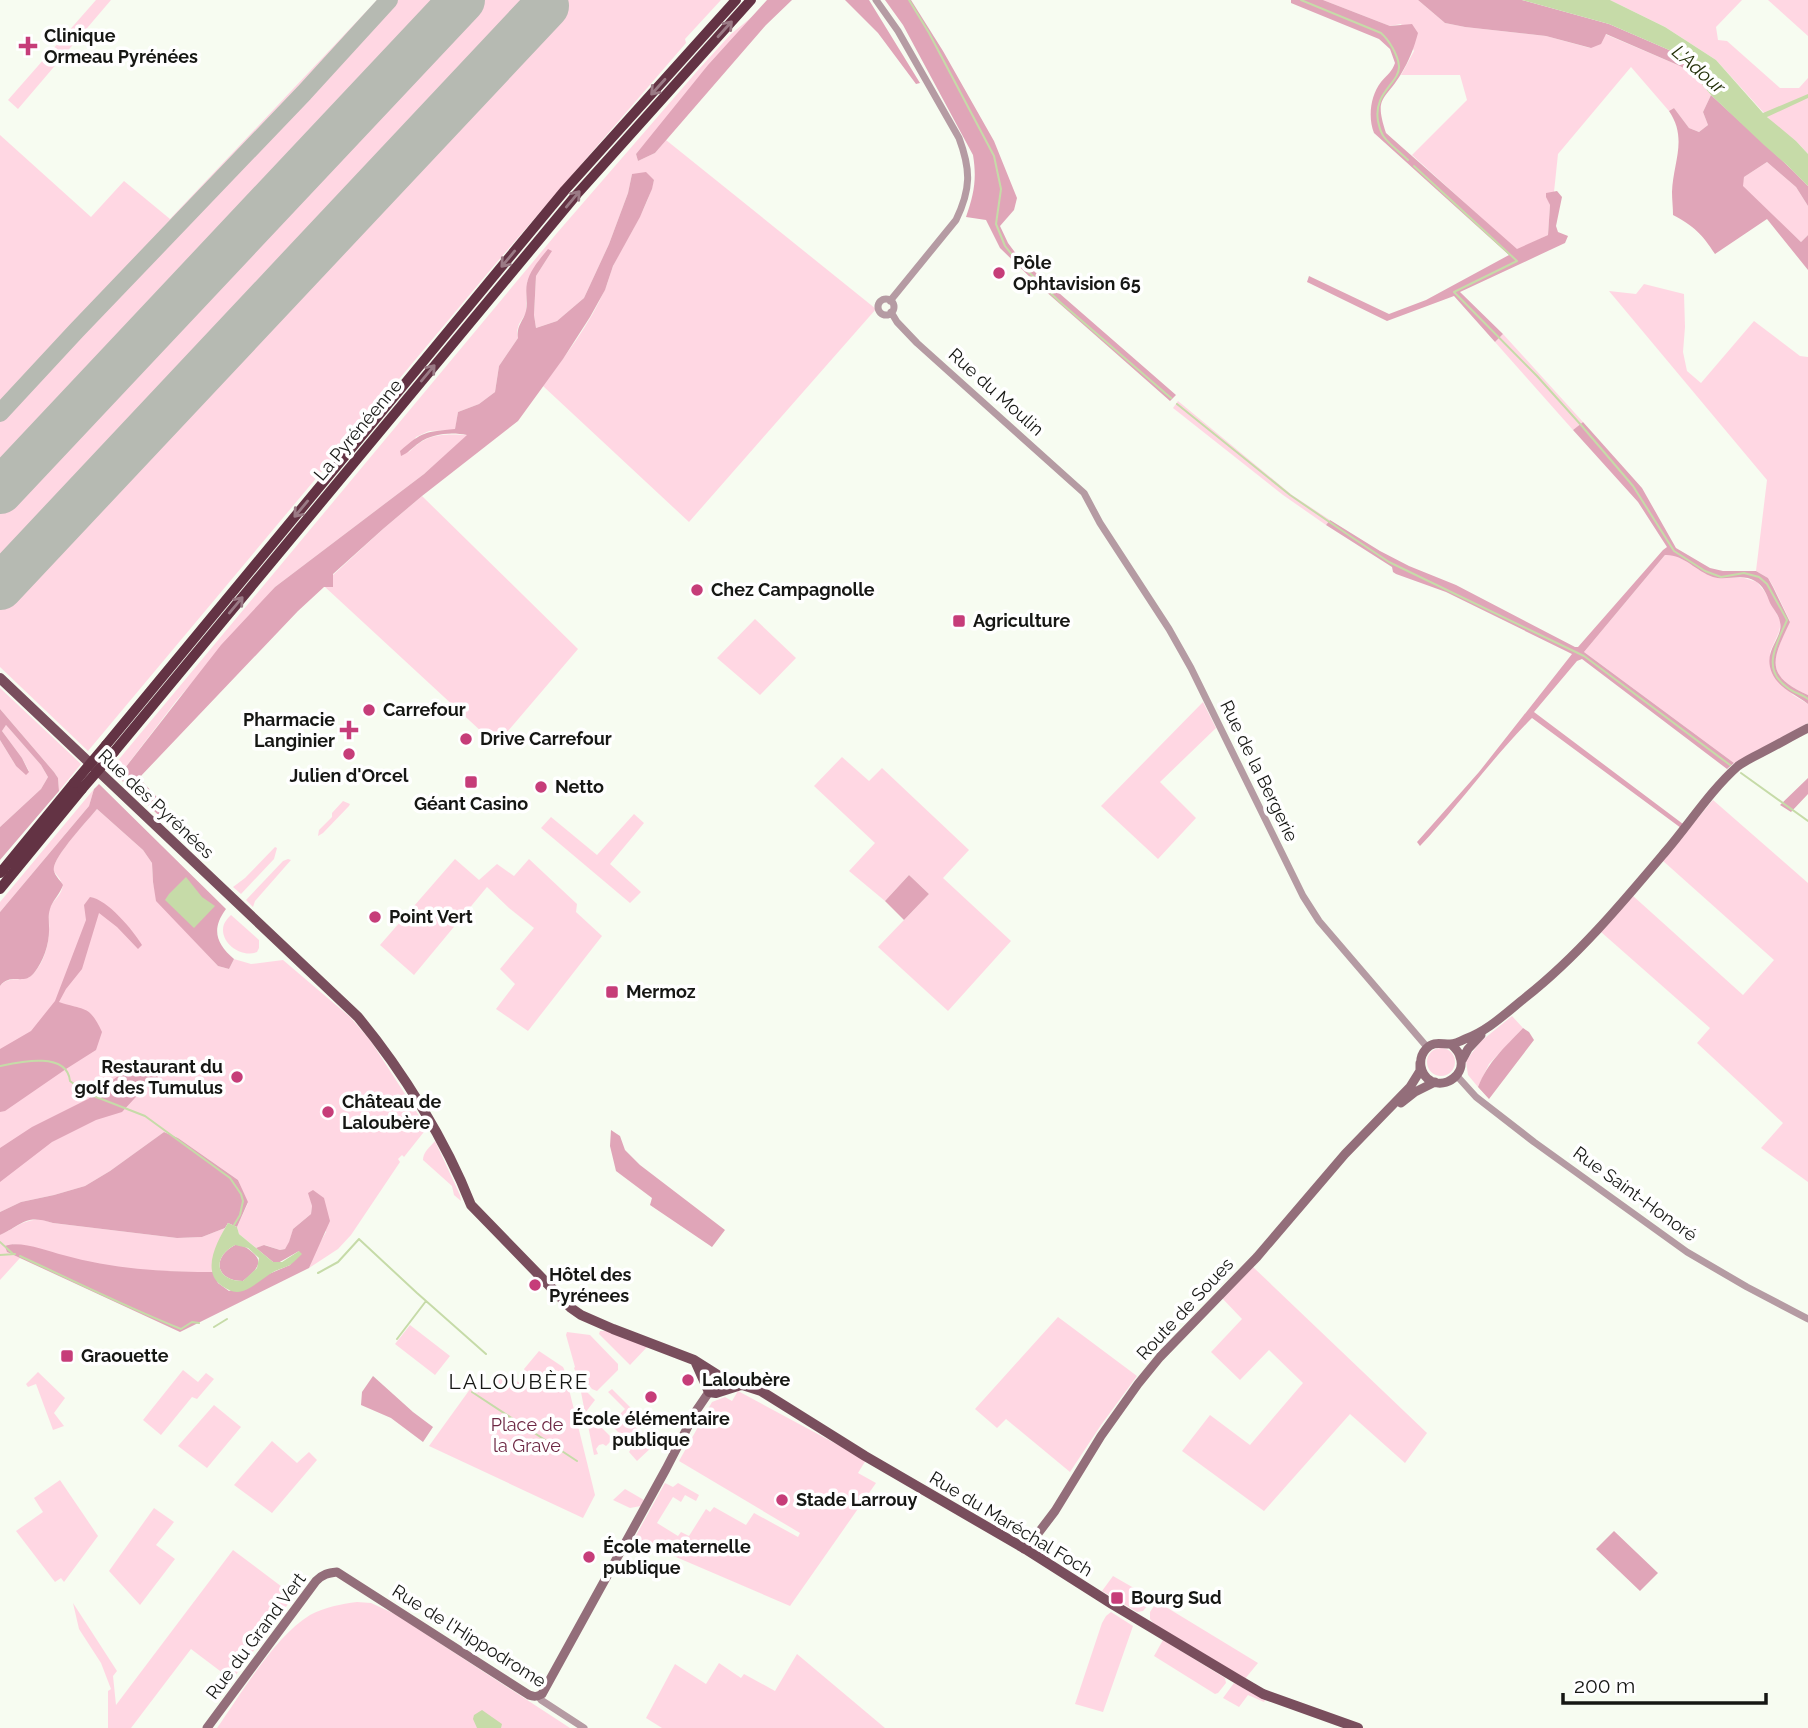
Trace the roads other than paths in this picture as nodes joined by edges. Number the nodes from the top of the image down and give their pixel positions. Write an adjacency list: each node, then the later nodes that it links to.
1 (736, 0): 9 (highway, La Pyrénéenne, one-way to 9)
2 (751, 0): 9 (highway, La Pyrénéenne, one-way to 2)
3 (876, 0): 4 (street)
4 (890, 300): 5 (street); 5 (street)
5 (891, 312): 6 (street, Rue du Moulin)
6 (1084, 493): 16 (street, Rue de la Bergerie)
7 (0, 678): 13 (main road, Rue des Pyrénées)
8 (1808, 728): 14 (main road)
9 (110, 748): 10 (highway, La Pyrénéenne, bridge)
10 (78, 786): 11 (highway, La Pyrénéenne); 12 (highway, La Pyrénéenne)
11 (0, 873)
12 (0, 889)
13 (290, 953): 23 (main road, Rue du Maréchal Foch)
14 (1487, 1028): 15 (main road); 17 (main road)
15 (1451, 1044): 16 (main road); 17 (main road)
16 (1427, 1047): 18 (main road)
17 (1462, 1060): 19 (main road)
18 (1420, 1063): 20 (main road); 21 (main road, Route de Soues)
19 (1457, 1076): 20 (main road); 22 (street, Rue Saint-Honoré)
20 (1436, 1083): 21 (main road, Route de Soues)
21 (1391, 1108): 26 (main road, Route de Soues)
22 (1808, 1319)
23 (694, 1360): 24 (main road, Rue du Maréchal Foch); 25 (main road)
24 (720, 1381): 25 (main road); 25 (main road, Rue du Maréchal Foch); 26 (main road, Rue du Maréchal Foch)
25 (707, 1388): 28 (main road)
26 (1024, 1549): 31 (main road, Rue du Maréchal Foch)
27 (337, 1572): 28 (main road, Rue de l'Hippodrome); 29 (main road, Rue du Grand Vert)
28 (538, 1696): 30 (street, Rue de l'Hippodrome)
29 (207, 1728)
30 (584, 1728)
31 (1358, 1728)

